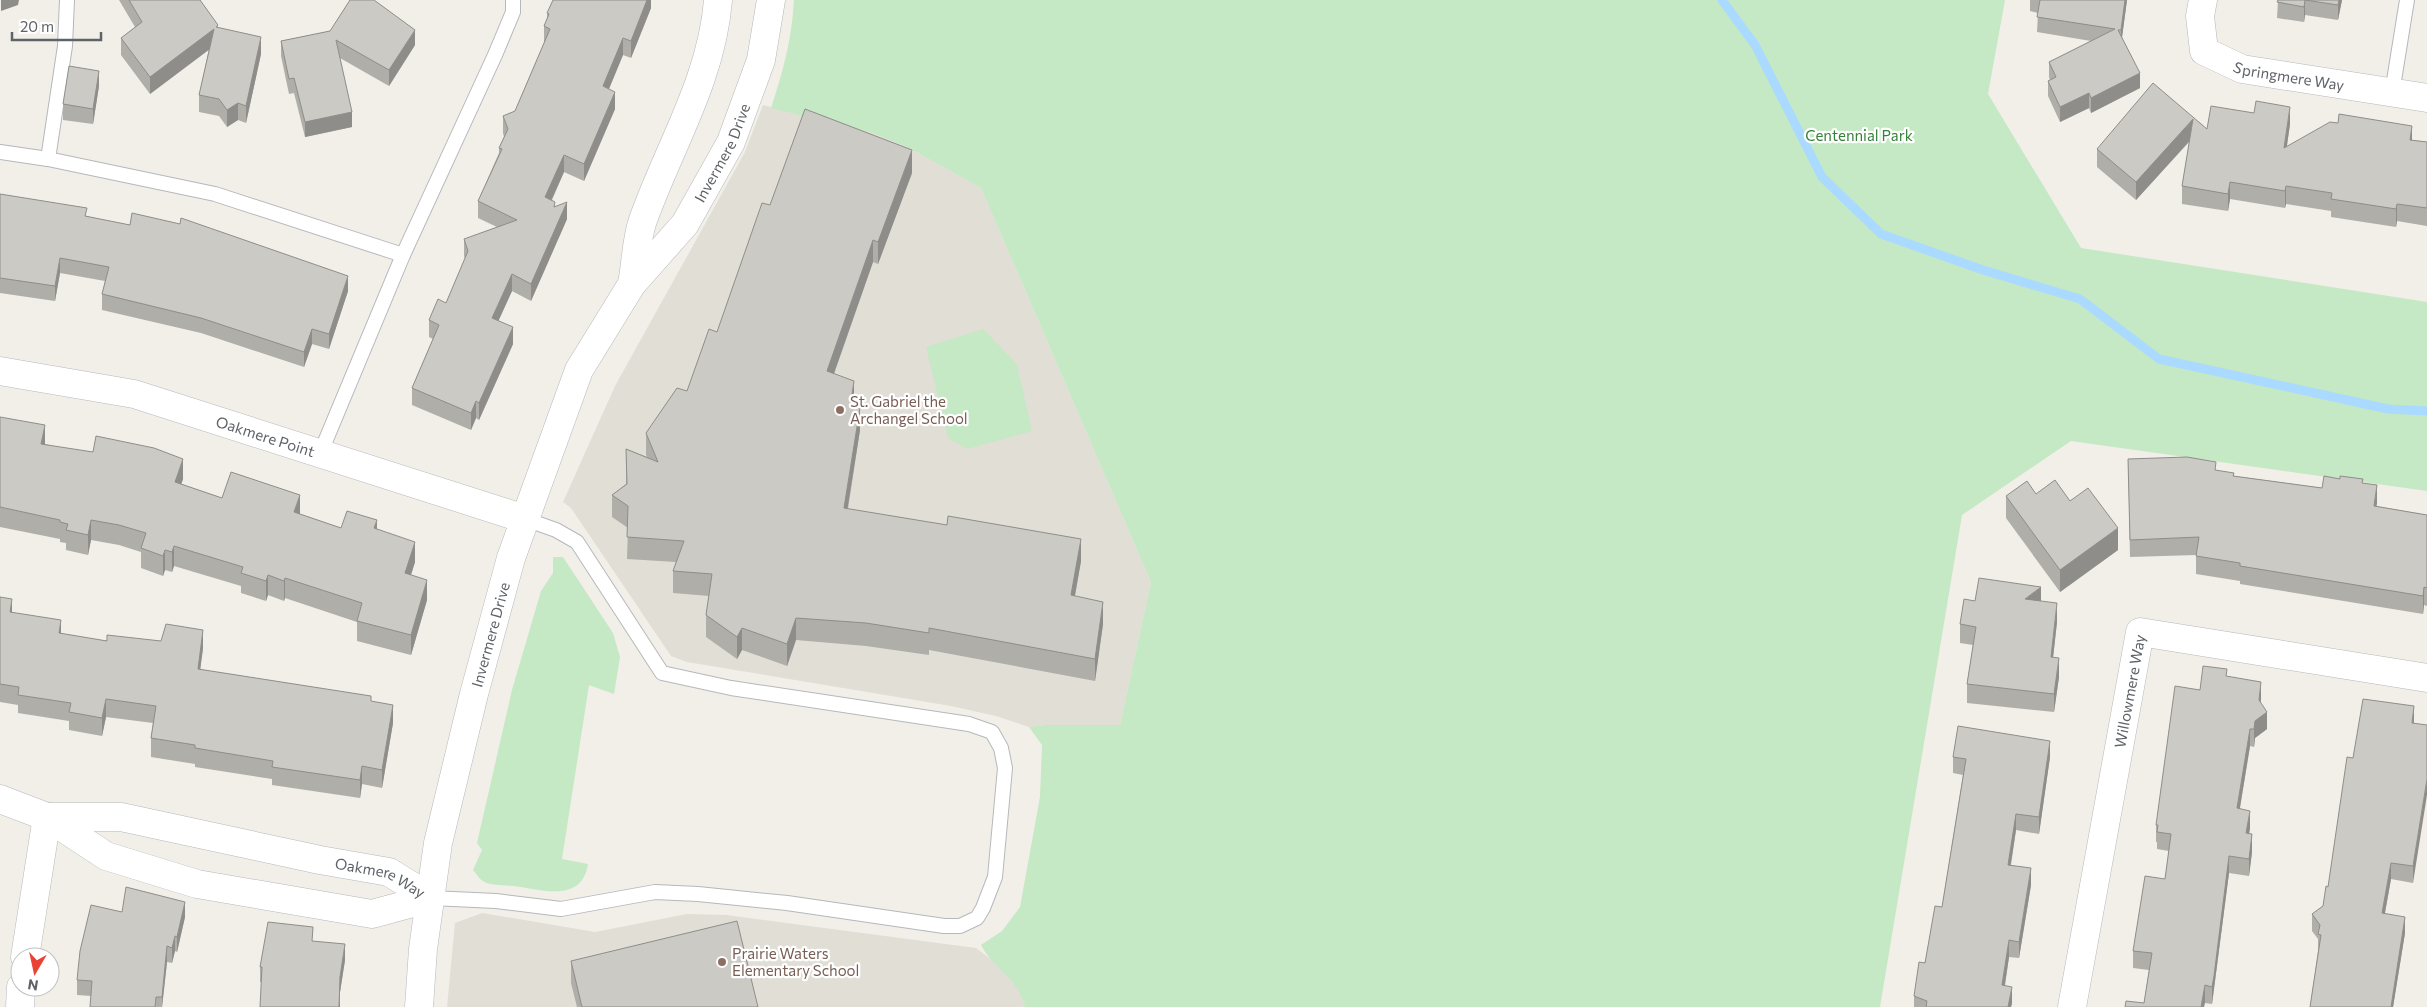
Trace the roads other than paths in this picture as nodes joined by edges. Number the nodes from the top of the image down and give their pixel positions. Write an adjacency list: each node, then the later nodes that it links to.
1 (67, 0): 10 (lane)
2 (513, 0): 11 (lane)
3 (718, 0): 12 (street, Invermere Drive)
4 (771, 0): 12 (street, Invermere Drive)
5 (2203, 0): 7 (street, Springmere Way)
6 (2407, 0): 7 (lane)
7 (2392, 93): 8 (street, Springmere Way)
8 (2427, 98)
9 (0, 152): 10 (lane)
10 (48, 159): 11 (lane)
11 (403, 255): 14 (lane)
12 (632, 284): 15 (street, Invermere Drive)
13 (0, 371): 14 (street, Oakmere Point)
14 (320, 454): 15 (street, Oakmere Point)
15 (525, 519): 19 (street, Invermere Drive); 19 (lane)
16 (2427, 678): 22 (street, Willowmere Way)
17 (0, 799): 18 (street, Oakmere Way)
18 (47, 817): 19 (street, Oakmere Way); 19 (street, Oakmere Way); 20 (street)
19 (431, 898): 21 (street, Invermere Drive)
20 (27, 947)
21 (419, 1007)
22 (2072, 1007)

